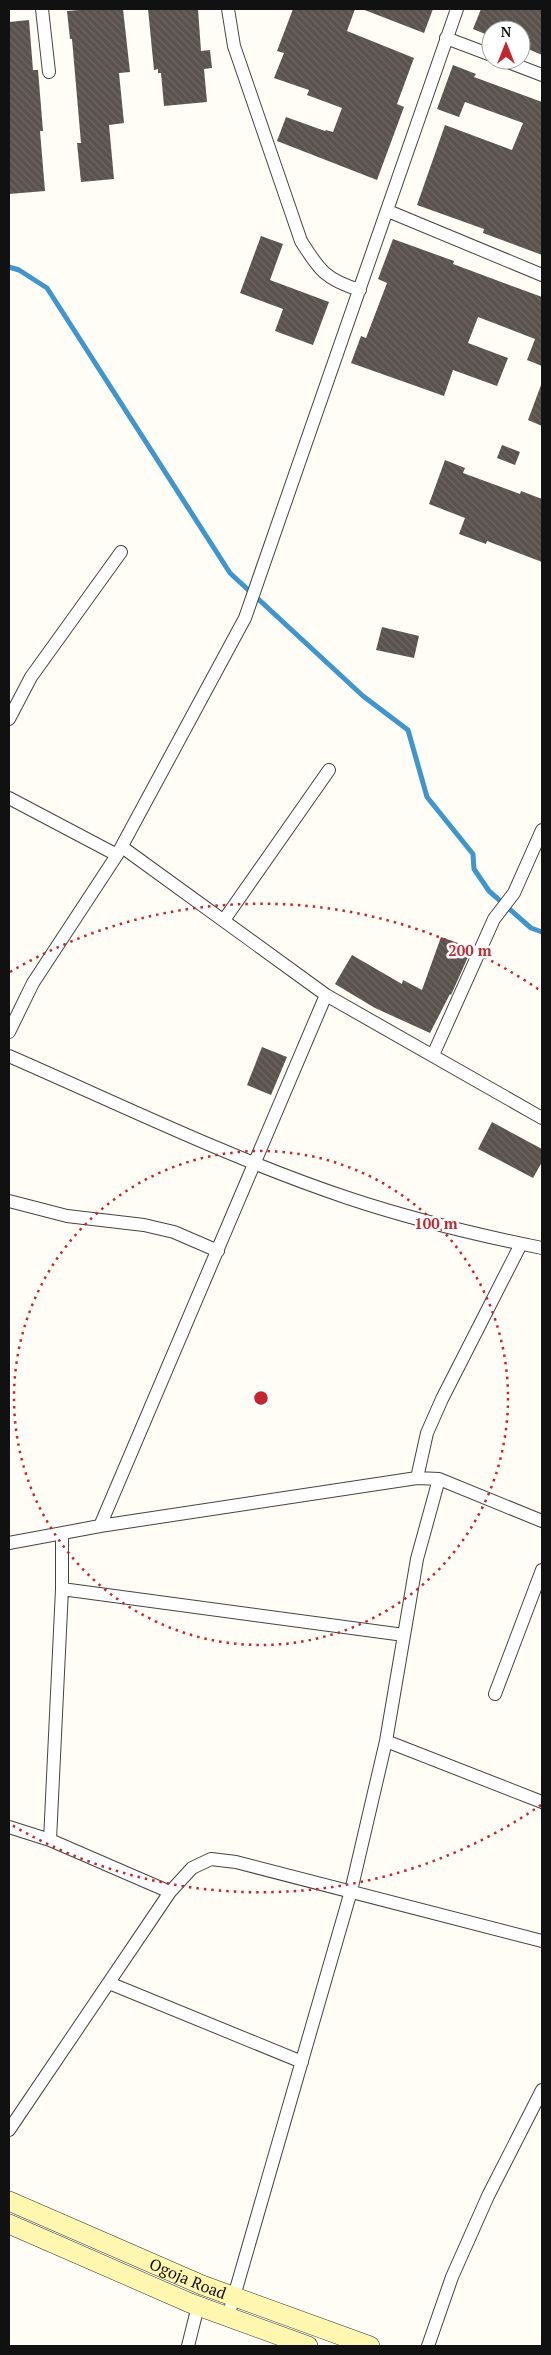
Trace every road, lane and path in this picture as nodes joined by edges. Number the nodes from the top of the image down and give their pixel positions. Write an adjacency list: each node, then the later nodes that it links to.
1 (42, 9): 7 (street)
2 (228, 9): 11 (street)
3 (457, 9): 4 (street)
4 (446, 38): 5 (street); 9 (street)
5 (481, 51)
6 (529, 70): 8 (street)
7 (49, 72)
8 (542, 75)
9 (388, 211): 10 (street); 11 (street)
10 (542, 275)
11 (360, 290): 17 (street)
12 (121, 552): 13 (street)
13 (9, 719)
14 (329, 770): 18 (street)
15 (9, 798): 17 (street)
16 (542, 830): 21 (street)
17 (119, 851): 18 (street); 20 (street)
18 (224, 920): 19 (street)
19 (326, 995): 21 (street); 24 (street)
20 (9, 1032)
21 (433, 1055): 23 (street)
22 (9, 1056): 24 (street)
23 (542, 1118)
24 (256, 1163): 26 (street); 28 (street)
25 (9, 1201): 28 (street)
26 (521, 1244): 27 (street); 29 (street)
27 (542, 1248)
28 (218, 1251): 32 (street)
29 (417, 1478): 30 (street); 32 (street)
30 (439, 1479): 31 (street); 37 (street)
31 (542, 1521)
32 (100, 1526): 33 (street)
33 (62, 1534): 34 (street); 36 (street)
34 (9, 1543)
35 (542, 1570): 38 (street)
36 (62, 1589): 37 (street); 42 (street)
37 (404, 1635): 39 (street)
38 (496, 1694)
39 (386, 1741): 40 (street); 43 (street)
40 (542, 1802)
41 (9, 1827): 42 (street)
42 (50, 1840): 44 (street)
43 (351, 1891): 44 (street); 45 (street); 47 (street)
44 (170, 1892): 46 (street)
45 (542, 1941)
46 (108, 1983): 47 (street); 50 (street)
47 (302, 2062): 53 (street)
48 (542, 2090): 49 (street)
49 (537, 2114): 59 (street)
50 (9, 2130)
51 (9, 2201): 53 (main road, Ogoja Road)
52 (9, 2224): 54 (main road, Ogoja Road)
53 (234, 2296): 55 (street); 58 (main road, Ogoja Road)
54 (198, 2306): 55 (main road, Ogoja Road); 56 (street)
55 (228, 2317): 57 (main road, Ogoja Road)
56 (188, 2346)
57 (308, 2346)
58 (370, 2346)
59 (428, 2346)

